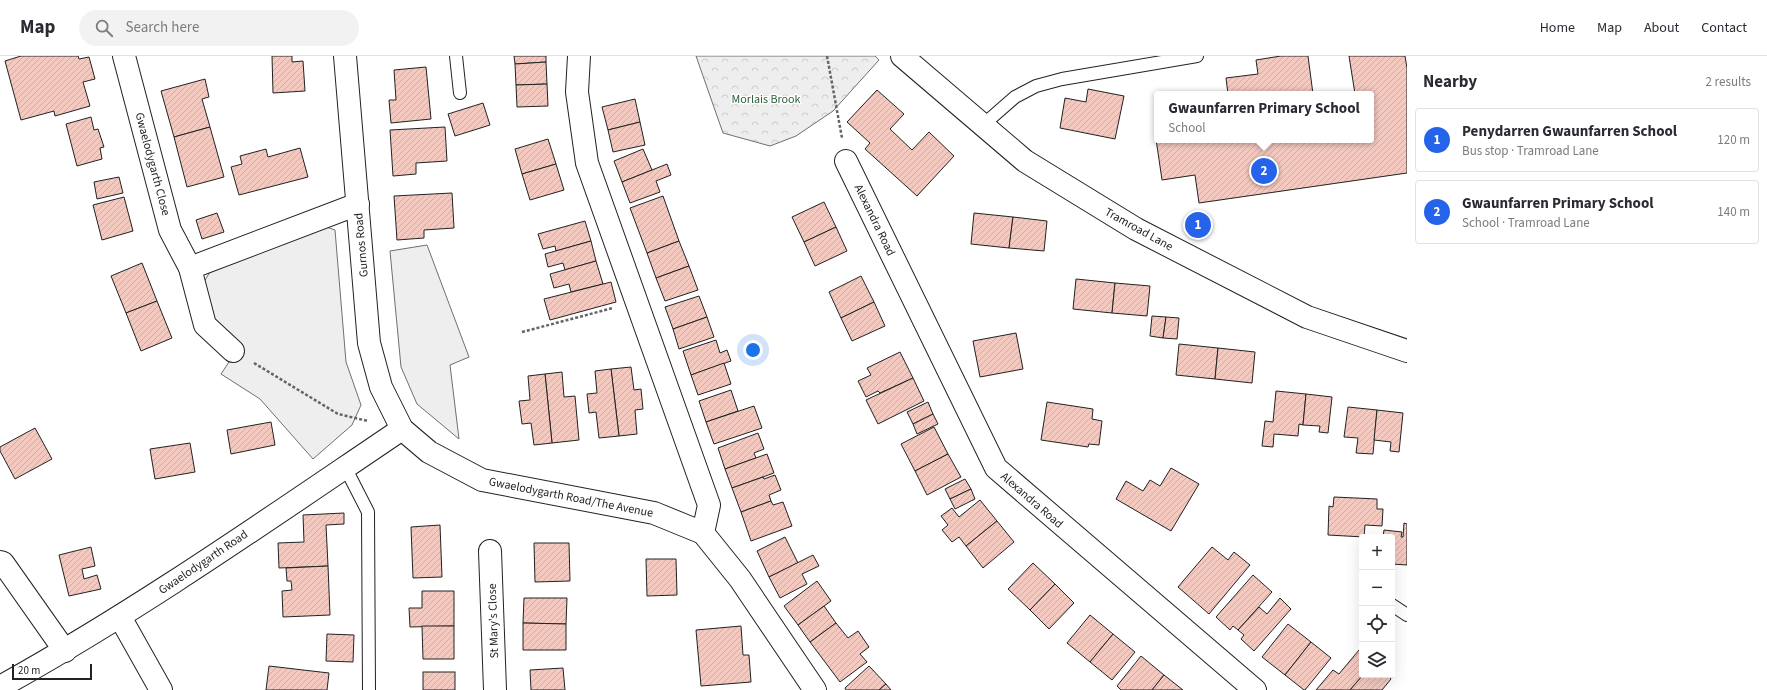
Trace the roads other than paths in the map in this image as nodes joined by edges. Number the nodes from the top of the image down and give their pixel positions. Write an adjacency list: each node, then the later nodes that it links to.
1 (124, 56): 11 (street, Gwaelodygarth Close)
2 (345, 56): 10 (street, Gurnos Road)
3 (456, 56): 7 (lane)
4 (579, 56): 16 (street)
5 (902, 56): 8 (street, Tramroad Lane)
6 (1197, 56): 8 (lane)
7 (460, 93)
8 (983, 125): 13 (street, Tramroad Lane)
9 (846, 161): 28 (street, Alexandra Road)
10 (358, 204): 11 (street); 14 (street, Gurnos Road)
11 (190, 268): 12 (street, Gwaelodygarth Close)
12 (234, 351)
13 (1407, 351)
14 (402, 428): 15 (street, Gwaelodygarth Road); 16 (street, Gwaelodygarth Road/The Avenue)
15 (345, 467): 21 (street, Gwaelodygarth Road); 25 (lane)
16 (703, 533): 27 (street, Gwaelodygarth Road/The Avenue)
17 (490, 551): 26 (street, St Mary's Close)
18 (0, 562): 22 (street)
19 (1394, 606): 20 (lane)
20 (1407, 615)
21 (120, 617): 22 (street, Gwaelodygarth Road); 24 (street)
22 (65, 651): 23 (street, Gwaelodygarth Road)
23 (0, 687)
24 (161, 690)
25 (369, 690)
26 (496, 690)
27 (814, 690)
28 (1255, 690)

